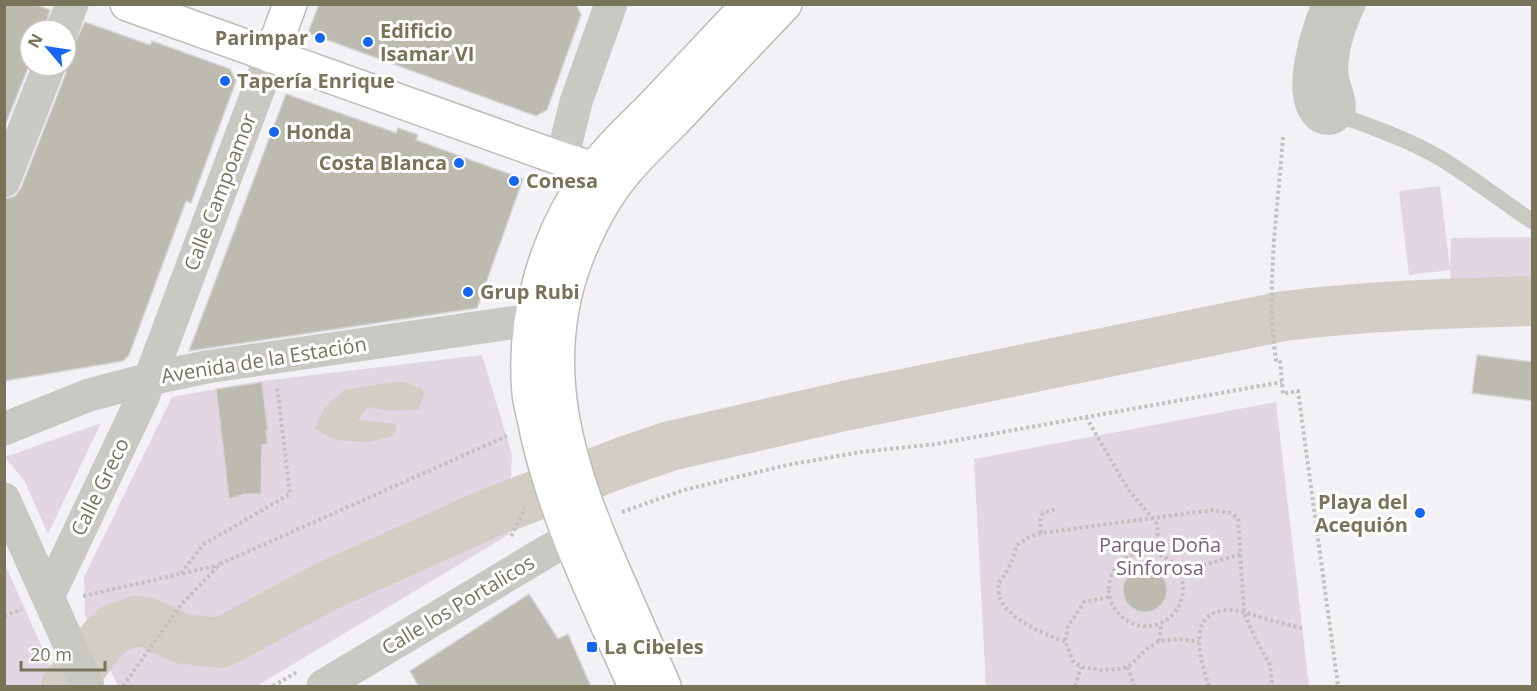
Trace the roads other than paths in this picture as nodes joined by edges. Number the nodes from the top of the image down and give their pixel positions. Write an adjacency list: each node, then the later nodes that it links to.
1 (127, 4): 8 (street)
2 (290, 4): 8 (street, Calle Campoamor)
3 (610, 4): 11 (street)
4 (749, 4): 12 (street)
5 (785, 4): 12 (street)
6 (1329, 4): 10 (street)
7 (1348, 4): 10 (street)
8 (271, 56): 11 (street); 16 (street, Calle Campoamor)
9 (44, 78): 13 (street)
10 (1337, 114): 14 (lane)
11 (562, 159): 12 (street); 15 (street)
12 (609, 170): 15 (street); 17 (street)
13 (4, 181)
14 (1533, 221)
15 (525, 320): 16 (street, Avenida de la Estación); 17 (street)
16 (150, 379): 18 (street, Avenida de la Estación); 21 (street, Calle Greco)
17 (534, 422): 20 (street)
18 (4, 429)
19 (4, 499): 21 (street)
20 (584, 522): 23 (street, Calle los Portalicos); 24 (street); 25 (street)
21 (59, 600): 22 (street)
22 (88, 687)
23 (323, 687)
24 (635, 687)
25 (664, 687)

